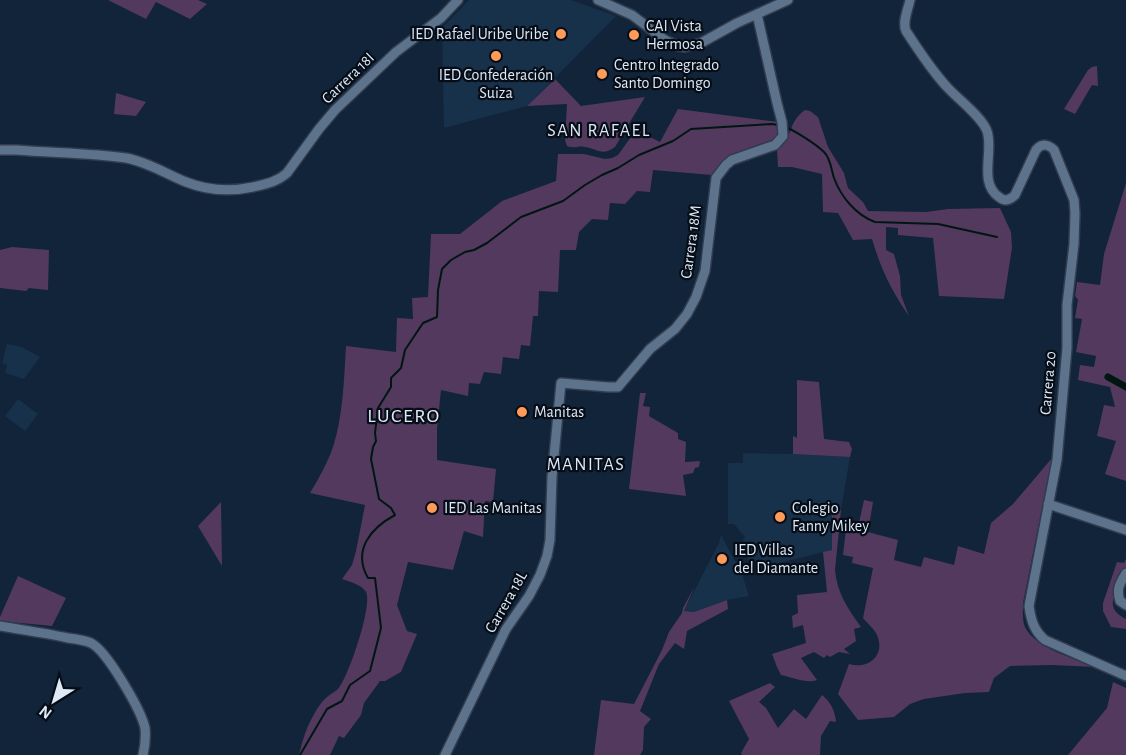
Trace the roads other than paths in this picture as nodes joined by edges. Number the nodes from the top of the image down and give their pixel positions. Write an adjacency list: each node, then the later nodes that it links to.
1 (458, 0): 6 (street, Carrera 18I)
2 (598, 0): 5 (street)
3 (788, 0): 5 (street)
4 (910, 0): 8 (street, Carrera 20)
5 (757, 14): 7 (street, Carrera 18M)
6 (0, 150)
7 (561, 383): 15 (street, Carrera 18L)
8 (1047, 504): 9 (street); 13 (street, Carrera 20)
9 (1126, 530)
10 (1126, 573): 11 (street)
11 (1124, 604)
12 (0, 626): 14 (street)
13 (1126, 676)
14 (144, 751)
15 (444, 755)

